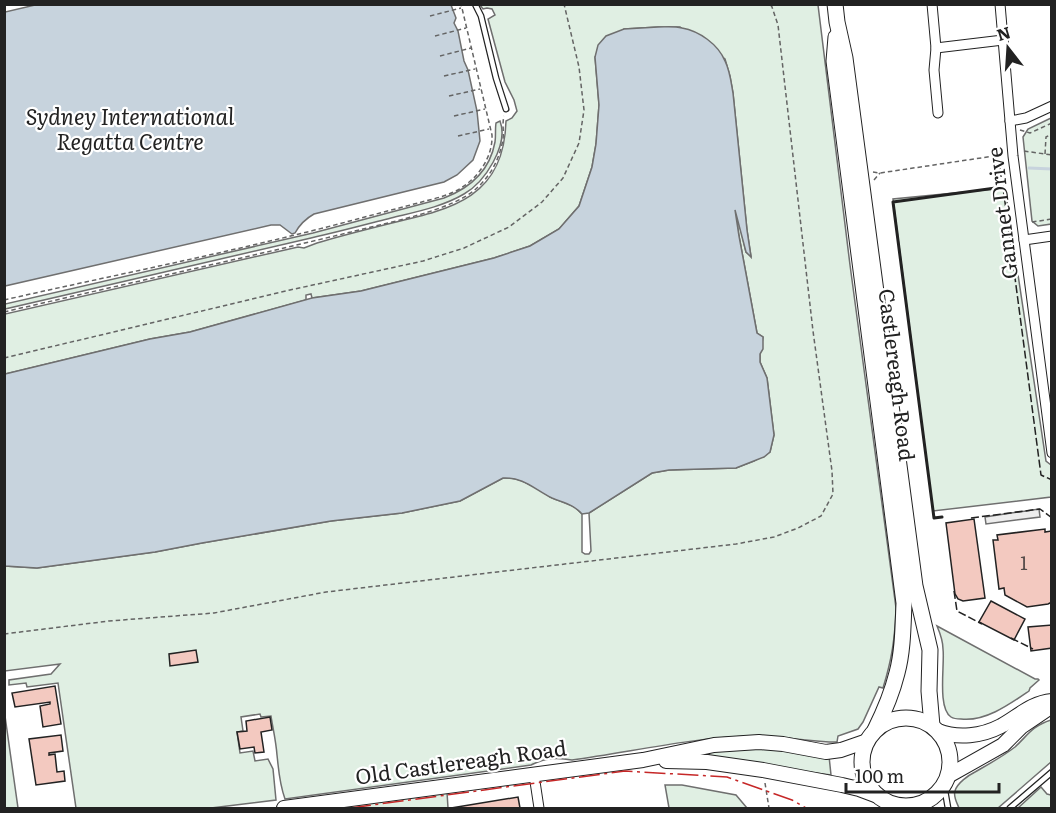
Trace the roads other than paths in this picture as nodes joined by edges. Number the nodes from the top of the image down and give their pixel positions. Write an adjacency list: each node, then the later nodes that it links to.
1 (475, 4): 9 (lane)
2 (835, 4): 5 (main road, Castlereagh Road)
3 (932, 4): 7 (street)
4 (1000, 4): 6 (street, Gannet Drive)
5 (837, 22): 17 (main road, Castlereagh Road); 18 (main road, Castlereagh Road)
6 (1003, 40): 7 (street); 11 (street, Gannet Drive)
7 (936, 48): 10 (street)
8 (1052, 106): 11 (street)
9 (506, 109)
10 (938, 113)
11 (1011, 123): 13 (street, Gannet Drive)
12 (1052, 236): 13 (street)
13 (1024, 240): 14 (street, Gannet Drive)
14 (1052, 453)
15 (1052, 701): 17 (street)
16 (1052, 706): 22 (street)
17 (935, 729): 18 (main road); 22 (main road)
18 (871, 736): 19 (street, Old Castlereagh Road); 23 (main road)
19 (643, 760): 21 (street, Old Castlereagh Road); 23 (street, Old Castlereagh Road)
20 (1052, 772): 28 (lane)
21 (534, 775): 24 (street, Old Castlereagh Road); 25 (street)
22 (944, 784): 23 (main road); 26 (main road); 27 (lane)
23 (883, 802)
24 (284, 808)
25 (539, 808)
26 (932, 808)
27 (948, 808)
28 (1010, 808)

